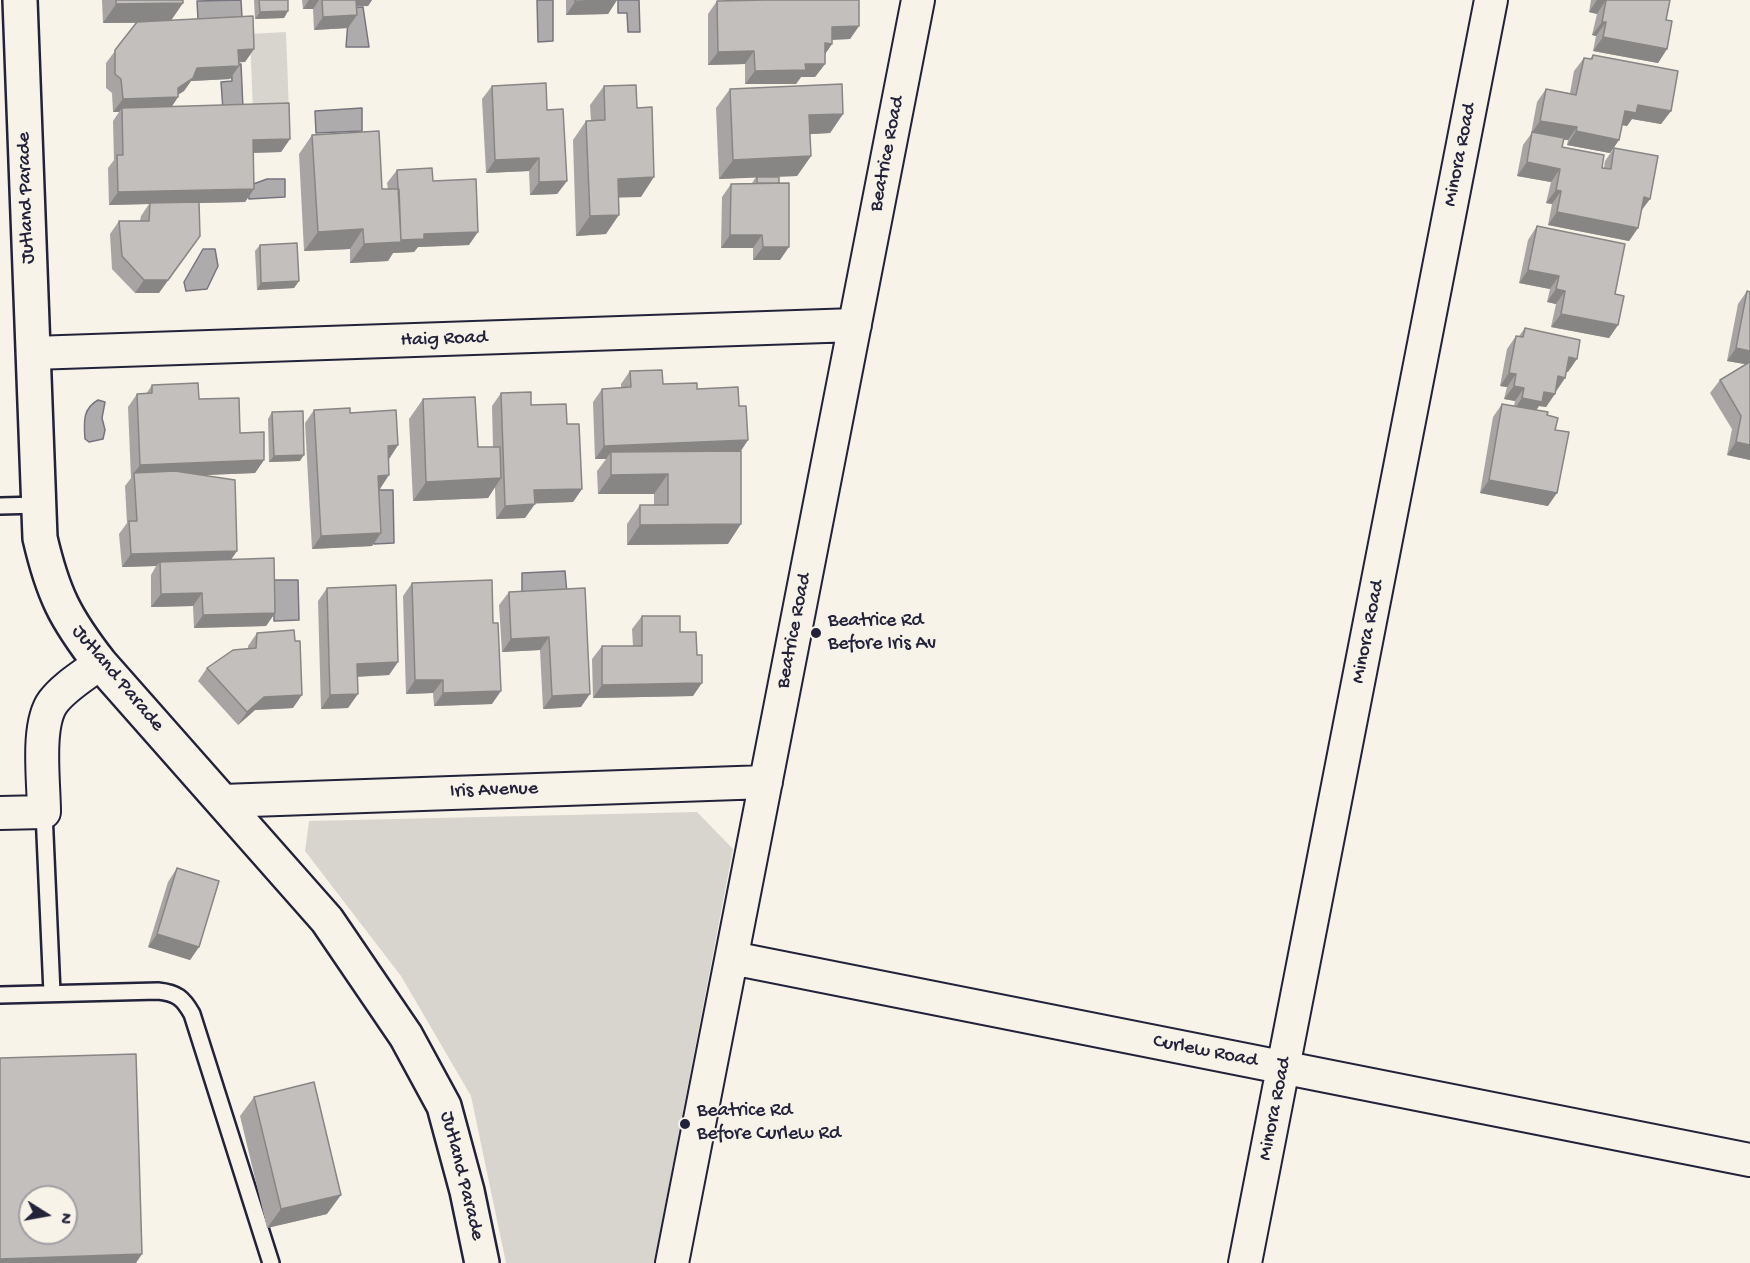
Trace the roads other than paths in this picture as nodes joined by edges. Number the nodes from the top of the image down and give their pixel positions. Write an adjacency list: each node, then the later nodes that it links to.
1 (20, 0): 5 (street, Jutland Parade)
2 (918, 0): 4 (street, Beatrice Road)
3 (1491, 0): 16 (street, Minora Road)
4 (855, 325): 5 (street, Haig Road); 9 (street, Beatrice Road)
5 (33, 354): 6 (street, Jutland Parade)
6 (39, 505): 7 (lane); 8 (street, Jutland Parade)
7 (0, 506)
8 (100, 663): 10 (street, Jutland Parade); 11 (street)
9 (766, 782): 10 (street, Iris Avenue); 13 (street, Beatrice Road)
10 (222, 801): 19 (street, Jutland Parade)
11 (44, 812): 12 (street); 14 (lane)
12 (0, 813)
13 (732, 958): 16 (street, Curlew Road); 20 (street, Beatrice Road)
14 (52, 993): 15 (lane); 18 (lane)
15 (0, 994)
16 (1284, 1068): 17 (street, Curlew Road); 21 (street, Minora Road)
17 (1750, 1160)
18 (271, 1263)
19 (482, 1263)
20 (672, 1263)
21 (1245, 1263)

